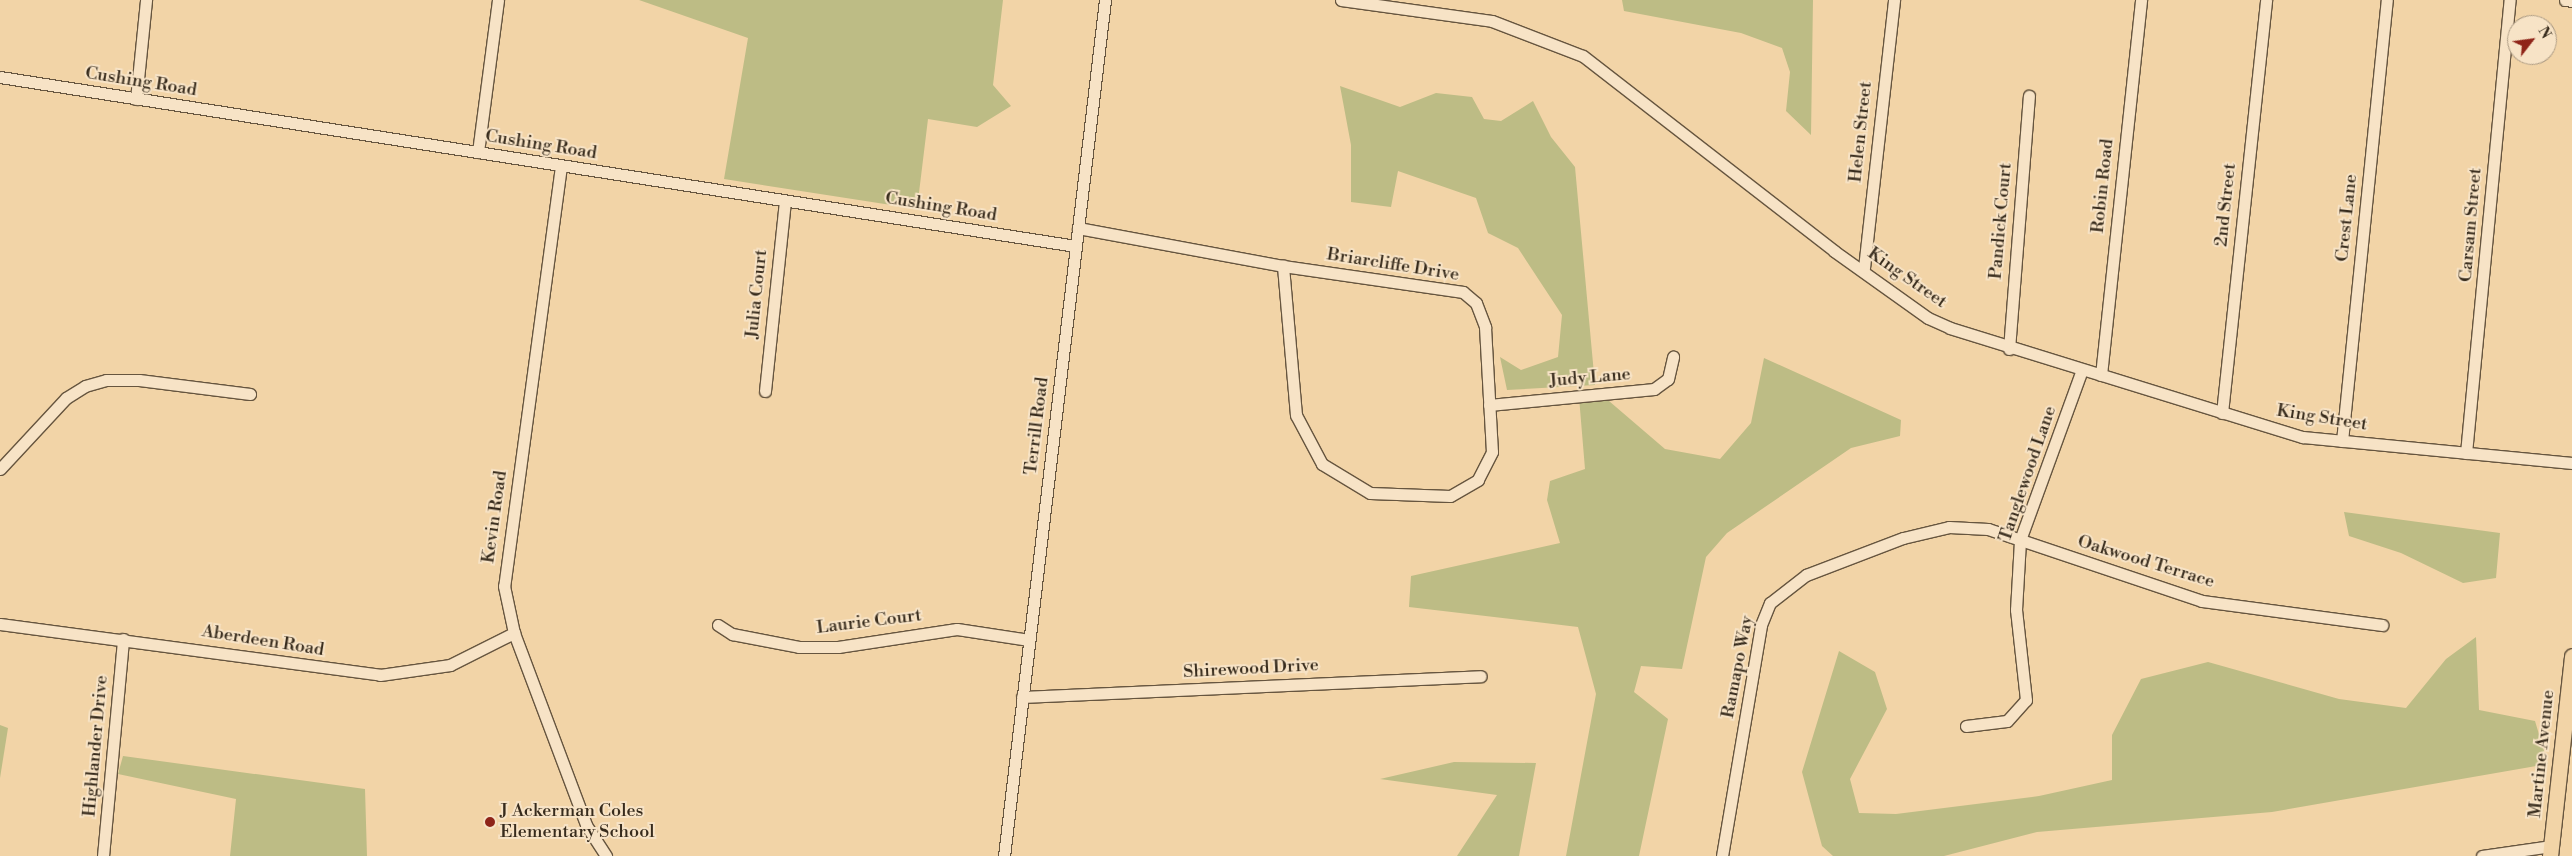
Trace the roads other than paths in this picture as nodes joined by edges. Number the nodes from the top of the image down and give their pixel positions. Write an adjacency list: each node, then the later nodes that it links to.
1 (146, 0): 14 (street)
2 (498, 0): 15 (street)
3 (1105, 0): 18 (street, Terrill Road)
4 (1341, 0): 21 (street, King Street)
5 (1894, 0): 21 (street, Helen Street)
6 (2141, 0): 25 (street, Robin Road)
7 (2266, 0): 29 (street, 2nd Street)
8 (2387, 0): 30 (street, Crest Lane)
9 (2510, 0): 31 (street, Carsam Street)
10 (2565, 0): 11 (street)
11 (2572, 1)
12 (0, 77): 14 (street, Cushing Road)
13 (2029, 96): 22 (street, Pandick Court)
14 (136, 99): 15 (street, Cushing Road)
15 (478, 152): 16 (street, Cushing Road)
16 (561, 166): 17 (street, Cushing Road); 38 (street, Kevin Road)
17 (785, 201): 19 (street, Cushing Road); 26 (street, Julia Court)
18 (1078, 228): 19 (street, Terrill Road); 20 (street, Briarcliffe Drive)
19 (1076, 246): 40 (street, Terrill Road)
20 (1283, 266): 28 (street, Briarcliffe Drive); 28 (street, Briarcliffe Drive)
21 (1864, 268): 22 (street, King Street)
22 (2009, 349): 24 (street, King Street)
23 (1673, 357): 28 (street, Judy Lane)
24 (2082, 370): 25 (street, King Street); 34 (street, Tanglewood Lane)
25 (2100, 376): 29 (street, King Street)
26 (765, 391)
27 (250, 394): 33 (street)
28 (1489, 405)
29 (2222, 413): 30 (street, King Street)
30 (2342, 441): 31 (street, King Street)
31 (2466, 453): 32 (street, King Street)
32 (2572, 463)
33 (0, 469)
34 (2020, 540): 36 (street, Oakwood Terrace); 44 (street, Tanglewood Lane); 49 (street, Ramapo Way)
35 (0, 624): 39 (street, Aberdeen Road)
36 (2382, 624)
37 (718, 625): 40 (street, Laurie Court)
38 (514, 633): 39 (street, Aberdeen Road); 47 (street, Kevin Road)
39 (123, 639): 46 (street, Highlander Drive)
40 (1029, 640): 43 (street, Terrill Road)
41 (2572, 656): 45 (main road, Martine Avenue)
42 (1481, 676): 43 (street, Shirewood Drive)
43 (1022, 697): 48 (street, Terrill Road)
44 (1966, 726)
45 (2550, 851): 50 (street)
46 (103, 856)
47 (606, 856)
48 (1004, 856)
49 (1722, 856)
50 (2482, 856)

